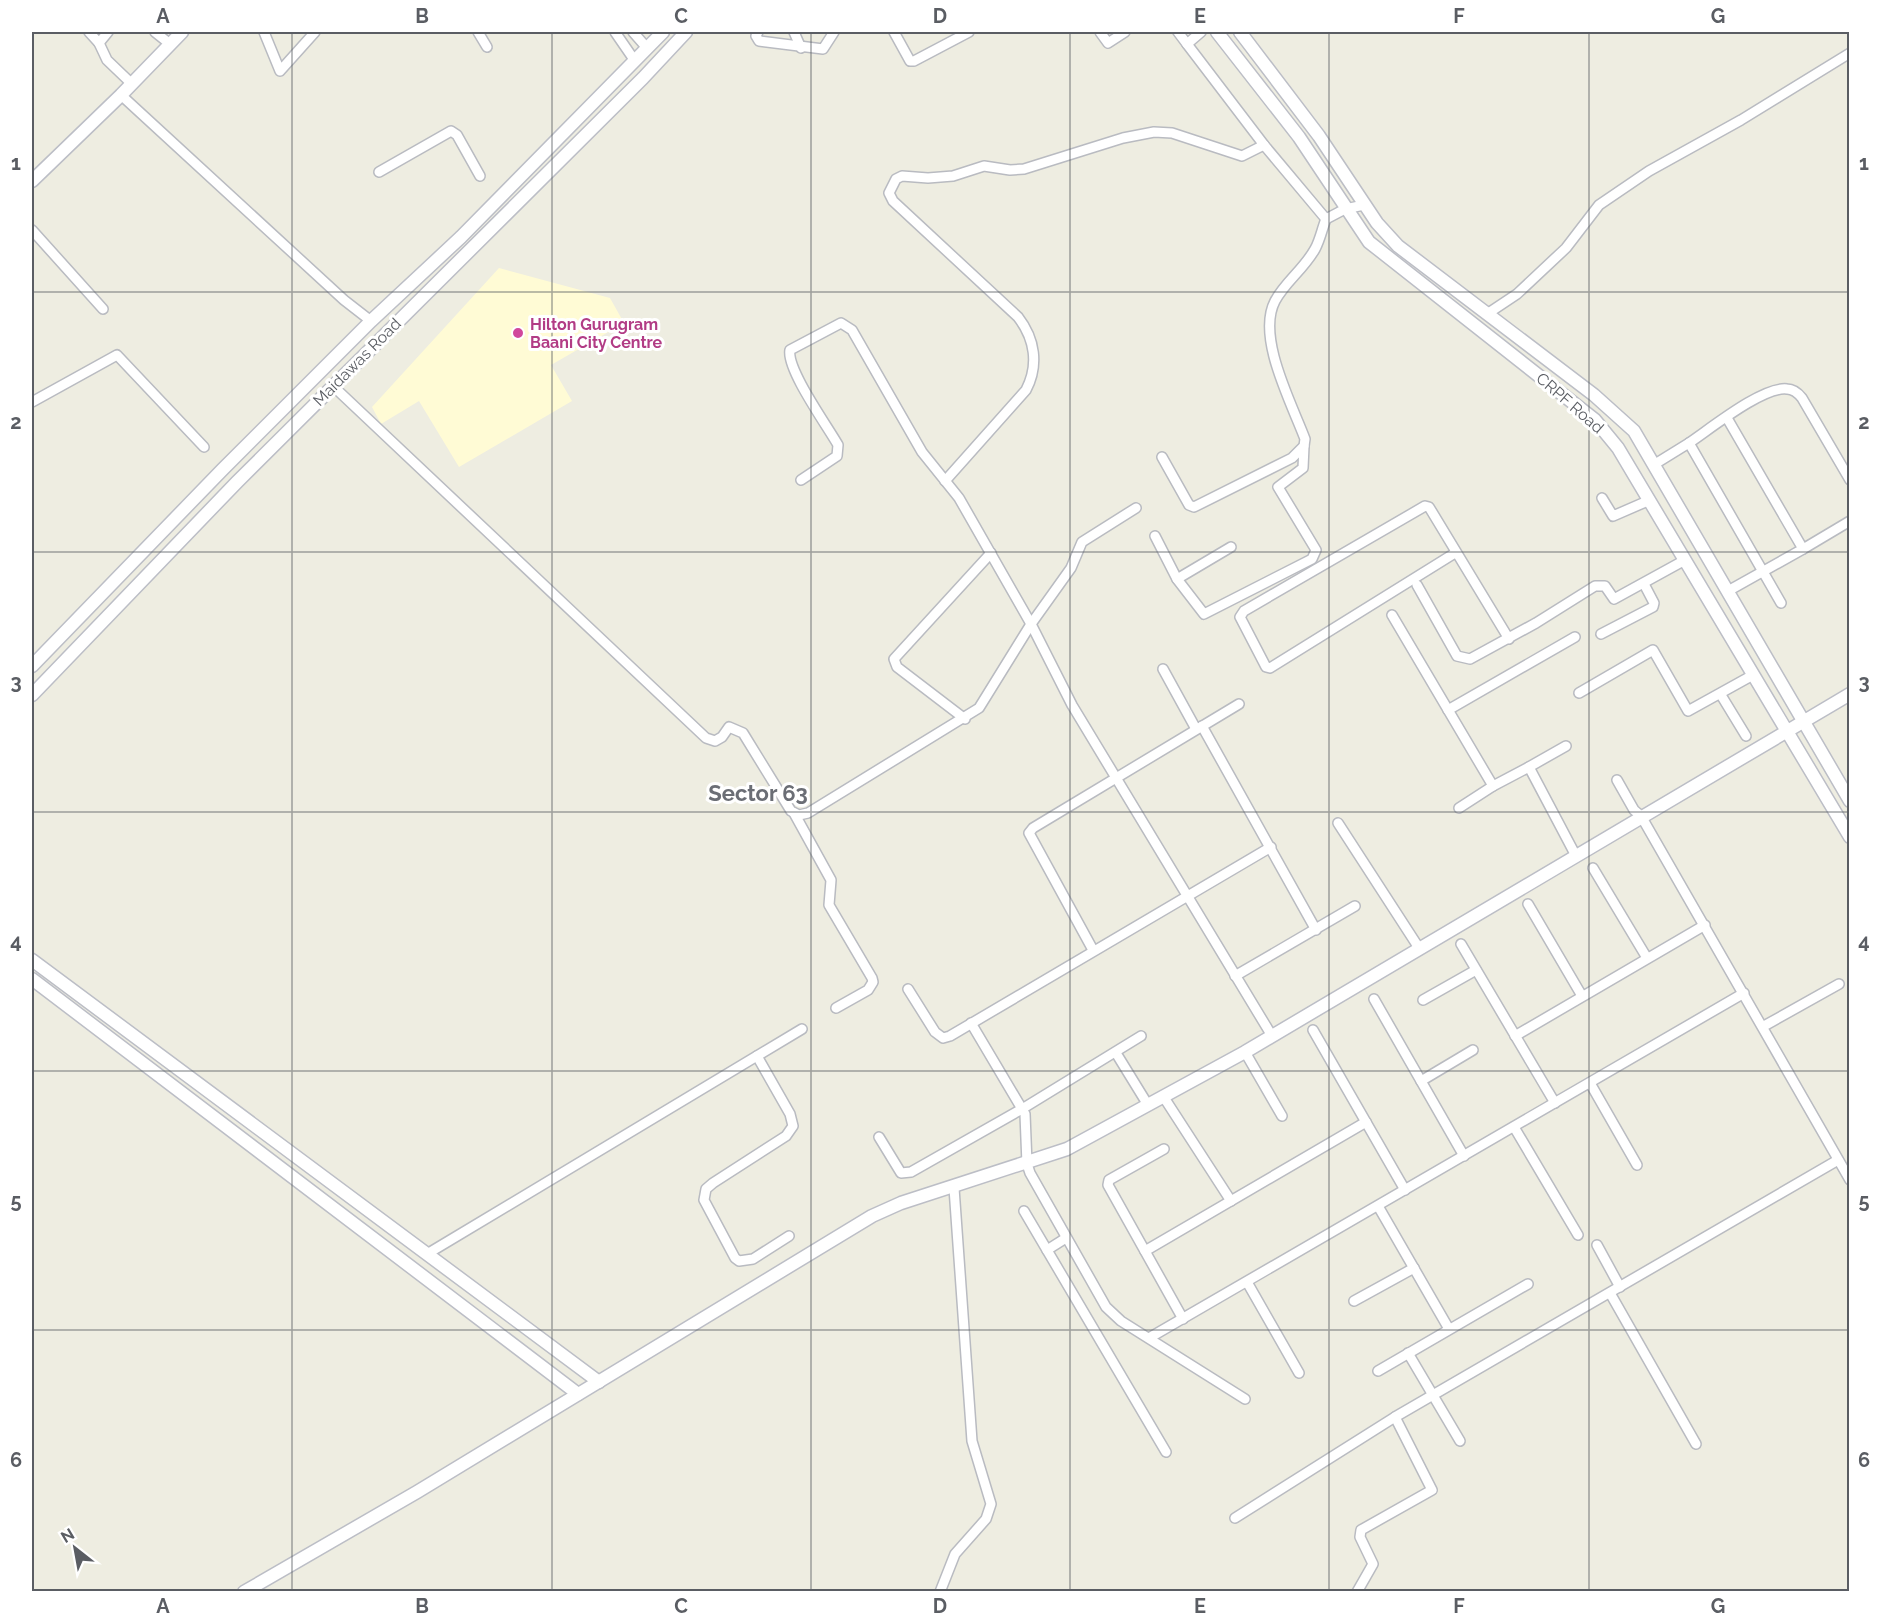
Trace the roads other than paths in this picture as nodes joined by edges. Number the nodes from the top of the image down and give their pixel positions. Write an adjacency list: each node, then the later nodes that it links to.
1 (89, 32): 23 (street)
2 (108, 32): 23 (street)
3 (155, 32): 24 (street)
4 (183, 32): 24 (street)
5 (264, 32): 6 (street)
6 (315, 32)
7 (478, 32): 26 (street)
8 (615, 32): 30 (street)
9 (633, 32): 27 (street)
10 (663, 32): 27 (street, Maidawas Road)
11 (686, 32): 42 (street, Maidawas Road)
12 (758, 32): 28 (street)
13 (794, 32): 28 (street)
14 (834, 32): 28 (street)
15 (894, 32): 16 (street)
16 (969, 32)
17 (1100, 32): 18 (street)
18 (1125, 32)
19 (1178, 32): 25 (street)
20 (1201, 32): 25 (street)
21 (1217, 32): 38 (street, CRPF Road)
22 (1240, 32): 37 (street)
23 (99, 43): 31 (street)
24 (170, 44): 31 (street)
25 (1187, 44): 33 (street)
26 (486, 46)
27 (647, 48): 30 (street, Maidawas Road)
28 (801, 48)
29 (1850, 53): 44 (street)
30 (635, 61): 41 (street, Maidawas Road)
31 (132, 84): 32 (street)
32 (121, 95): 36 (street); 45 (street)
33 (1264, 145): 39 (street); 56 (street)
34 (379, 172): 35 (street)
35 (480, 176)
36 (32, 181)
37 (1364, 205): 38 (street); 44 (street)
38 (1345, 209): 39 (street); 58 (street, CRPF Road)
39 (1326, 219): 50 (street)
40 (32, 230): 43 (street)
41 (461, 237): 42 (street); 45 (street, Maidawas Road)
42 (474, 246): 46 (street, Maidawas Road)
43 (103, 309)
44 (1487, 314): 53 (street)
45 (371, 321): 78 (street, Maidawas Road)
46 (333, 386): 83 (street, Maidawas Road); 99 (street)
47 (32, 402): 51 (street)
48 (1727, 418): 49 (street); 55 (street); 63 (street)
49 (1689, 443): 53 (street); 67 (street)
50 (1304, 446): 52 (street); 68 (street)
51 (204, 447)
52 (1162, 457)
53 (1655, 464): 71 (street)
54 (801, 480): 56 (street)
55 (1850, 480)
56 (945, 481): 64 (street)
57 (1602, 498): 58 (street)
58 (1650, 501): 66 (street, CRPF Road)
59 (1136, 508): 74 (street)
60 (1850, 521): 63 (street)
61 (1155, 536): 68 (street)
62 (1231, 547): 68 (street)
63 (1803, 549): 67 (street)
64 (991, 553): 74 (street); 87 (street)
65 (1455, 553): 65 (street); 77 (street)
66 (1685, 560): 69 (street); 80 (street, CRPF Road)
67 (1762, 572): 71 (street); 72 (street)
68 (1177, 579)
69 (1644, 584): 75 (street); 77 (street)
70 (1417, 585): 77 (street)
71 (1728, 591): 88 (street)
72 (1780, 603)
73 (1392, 615): 86 (street)
74 (1031, 624): 87 (street); 94 (street)
75 (1601, 634)
76 (1575, 637): 86 (street)
77 (1509, 639)
78 (32, 666)
79 (1162, 669): 89 (street)
80 (1753, 675): 84 (street); 90 (street, CRPF Road)
81 (1579, 693): 84 (street)
82 (1850, 694): 88 (street)
83 (32, 695)
84 (1721, 695): 91 (street)
85 (1239, 704): 89 (street)
86 (1448, 710): 96 (street)
87 (964, 719): 99 (street)
88 (1803, 721): 90 (street); 97 (street)
89 (1199, 728): 94 (street); 103 (street)
90 (1787, 731): 100 (street); 102 (street, CRPF Road)
91 (1746, 736)
92 (1566, 746): 93 (street)
93 (1529, 767): 96 (street); 104 (street)
94 (1114, 777): 106 (street); 113 (street)
95 (1617, 780): 100 (street)
96 (1493, 786): 98 (street)
97 (1850, 801)
98 (1459, 808)
99 (794, 813): 125 (street)
100 (1641, 816): 104 (street); 109 (street)
101 (1338, 822): 112 (street)
102 (1850, 837)
103 (1271, 847): 106 (street); 110 (street)
104 (1576, 856): 112 (street)
105 (1593, 868): 114 (street)
106 (1188, 897): 113 (street); 117 (street)
107 (1528, 904): 122 (street)
108 (1355, 906): 110 (street)
109 (1705, 925): 114 (street); 121 (street)
110 (1316, 930): 117 (street)
111 (1461, 944): 116 (street)
112 (1419, 948): 131 (street)
113 (1093, 950): 126 (street)
114 (1647, 958): 122 (street)
115 (32, 960): 164 (street)
116 (1476, 970): 124 (street); 132 (street)
117 (1235, 976): 131 (street)
118 (32, 979): 178 (street)
119 (1839, 984): 127 (street)
120 (908, 989): 126 (street)
121 (1744, 993): 127 (street); 138 (street)
122 (1582, 996): 132 (street)
123 (1374, 999): 137 (street)
124 (1423, 1000)
125 (836, 1008)
126 (971, 1023): 142 (street)
127 (1764, 1026): 149 (street)
128 (802, 1029): 136 (street)
129 (1313, 1030): 144 (street)
130 (1141, 1036): 135 (street)
131 (1272, 1036): 134 (street)
132 (1515, 1036): 140 (street)
133 (1473, 1050): 137 (street)
134 (1245, 1052): 139 (street); 143 (street)
135 (1116, 1053): 141 (street); 142 (street)
136 (757, 1056): 159 (street); 164 (street)
137 (1421, 1081): 148 (street)
138 (1590, 1083): 140 (street); 151 (street)
139 (1163, 1096): 141 (street); 155 (street)
140 (1555, 1103): 145 (street)
141 (1148, 1105): 150 (street)
142 (1022, 1109): 146 (street); 150 (street)
143 (1282, 1116)
144 (1366, 1122): 154 (street); 155 (street)
145 (1514, 1127): 148 (street); 158 (street)
146 (879, 1137)
147 (1164, 1149): 163 (street)
148 (1464, 1156): 154 (street)
149 (1839, 1160): 152 (street); 168 (street)
150 (1027, 1164): 153 (street); 160 (street)
151 (1637, 1165)
152 (1850, 1180)
153 (954, 1188): 177 (street); 187 (street)
154 (1405, 1190): 156 (street)
155 (1231, 1201): 163 (street)
156 (1378, 1206): 165 (street); 166 (street)
157 (1024, 1211): 162 (street)
158 (1578, 1234)
159 (789, 1236)
160 (1066, 1238): 162 (street); 173 (street)
161 (1597, 1245): 168 (street)
162 (1047, 1250): 184 (street)
163 (1145, 1251): 171 (street)
164 (427, 1254): 177 (street)
165 (1414, 1268): 170 (street); 172 (street)
166 (1248, 1282): 171 (street); 176 (street)
167 (1528, 1284): 172 (street)
168 (1620, 1287): 169 (street)
169 (1610, 1293): 179 (street); 183 (street)
170 (1354, 1301)
171 (1184, 1319): 173 (street)
172 (1449, 1329): 174 (street)
173 (1149, 1338): 180 (street)
174 (1408, 1353): 175 (street); 179 (street)
175 (1378, 1371)
176 (1299, 1373)
177 (599, 1382): 178 (street)
178 (578, 1394): 186 (street)
179 (1433, 1396): 181 (street); 182 (street)
180 (1245, 1399)
181 (1395, 1417): 185 (street); 188 (street)
182 (1460, 1441)
183 (1696, 1444)
184 (1166, 1452)
185 (1235, 1518)
186 (244, 1592)
187 (940, 1592)
188 (1357, 1592)

